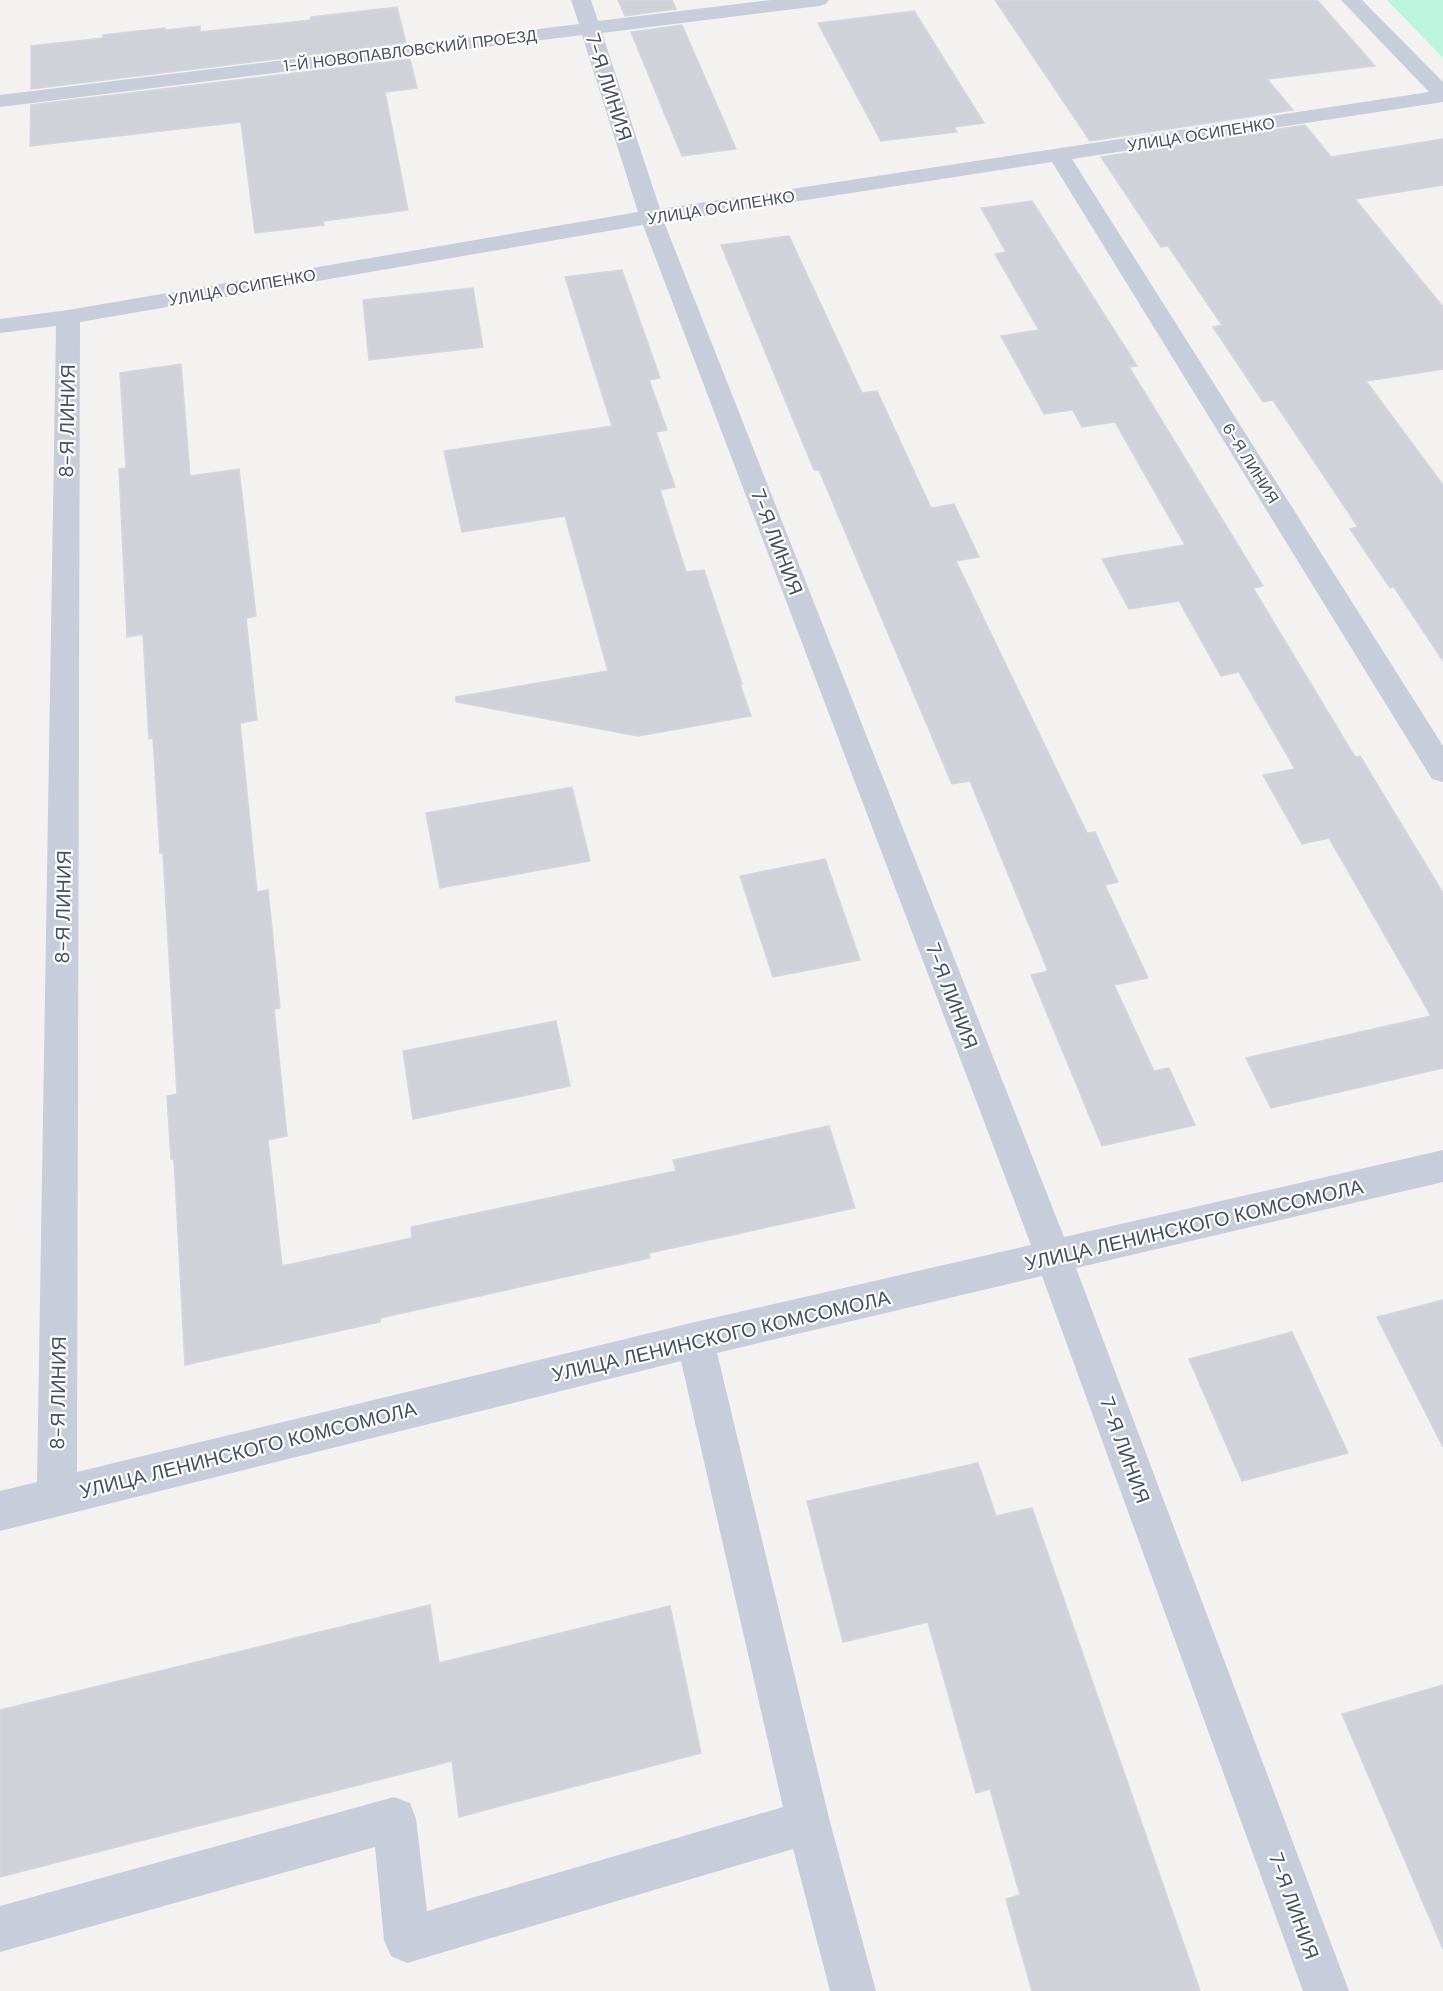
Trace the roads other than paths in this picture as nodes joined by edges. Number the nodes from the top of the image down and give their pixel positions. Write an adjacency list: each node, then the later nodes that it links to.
1 (819, 0): 3 (street, 1-Й НОВОПАВЛОВСКИЙ ПРОЕЗД)
2 (1351, 0): 4 (street)
3 (585, 14): 5 (street, 1-Й НОВОПАВЛОВСКИЙ ПРОЕЗД); 7 (street, 7-Я ЛИНИЯ)
4 (1443, 95): 6 (street, УЛИЦА ОСИПЕНКО)
5 (0, 101)
6 (1059, 156): 7 (street, УЛИЦА ОСИПЕНКО); 10 (street, 6-Я ЛИНИЯ)
7 (651, 217): 8 (street, УЛИЦА ОСИПЕНКО); 12 (street, 7-Я ЛИНИЯ)
8 (68, 317): 9 (street, УЛИЦА ОСИПЕНКО); 14 (street, 8-Я ЛИНИЯ)
9 (0, 326)
10 (1443, 771)
11 (1443, 1166): 12 (street, УЛИЦА ЛЕНИНСКОГО КОМСОМОЛА)
12 (1054, 1258): 13 (street, УЛИЦА ЛЕНИНСКОГО КОМСОМОЛА); 19 (street, 7-Я ЛИНИЯ)
13 (695, 1340): 14 (street, УЛИЦА ЛЕНИНСКОГО КОМСОМОЛА); 16 (street)
14 (57, 1497): 15 (street, УЛИЦА ЛЕНИНСКОГО КОМСОМОЛА)
15 (0, 1511)
16 (808, 1822): 17 (street); 18 (street)
17 (0, 1929)
18 (853, 1991)
19 (1326, 1991)

